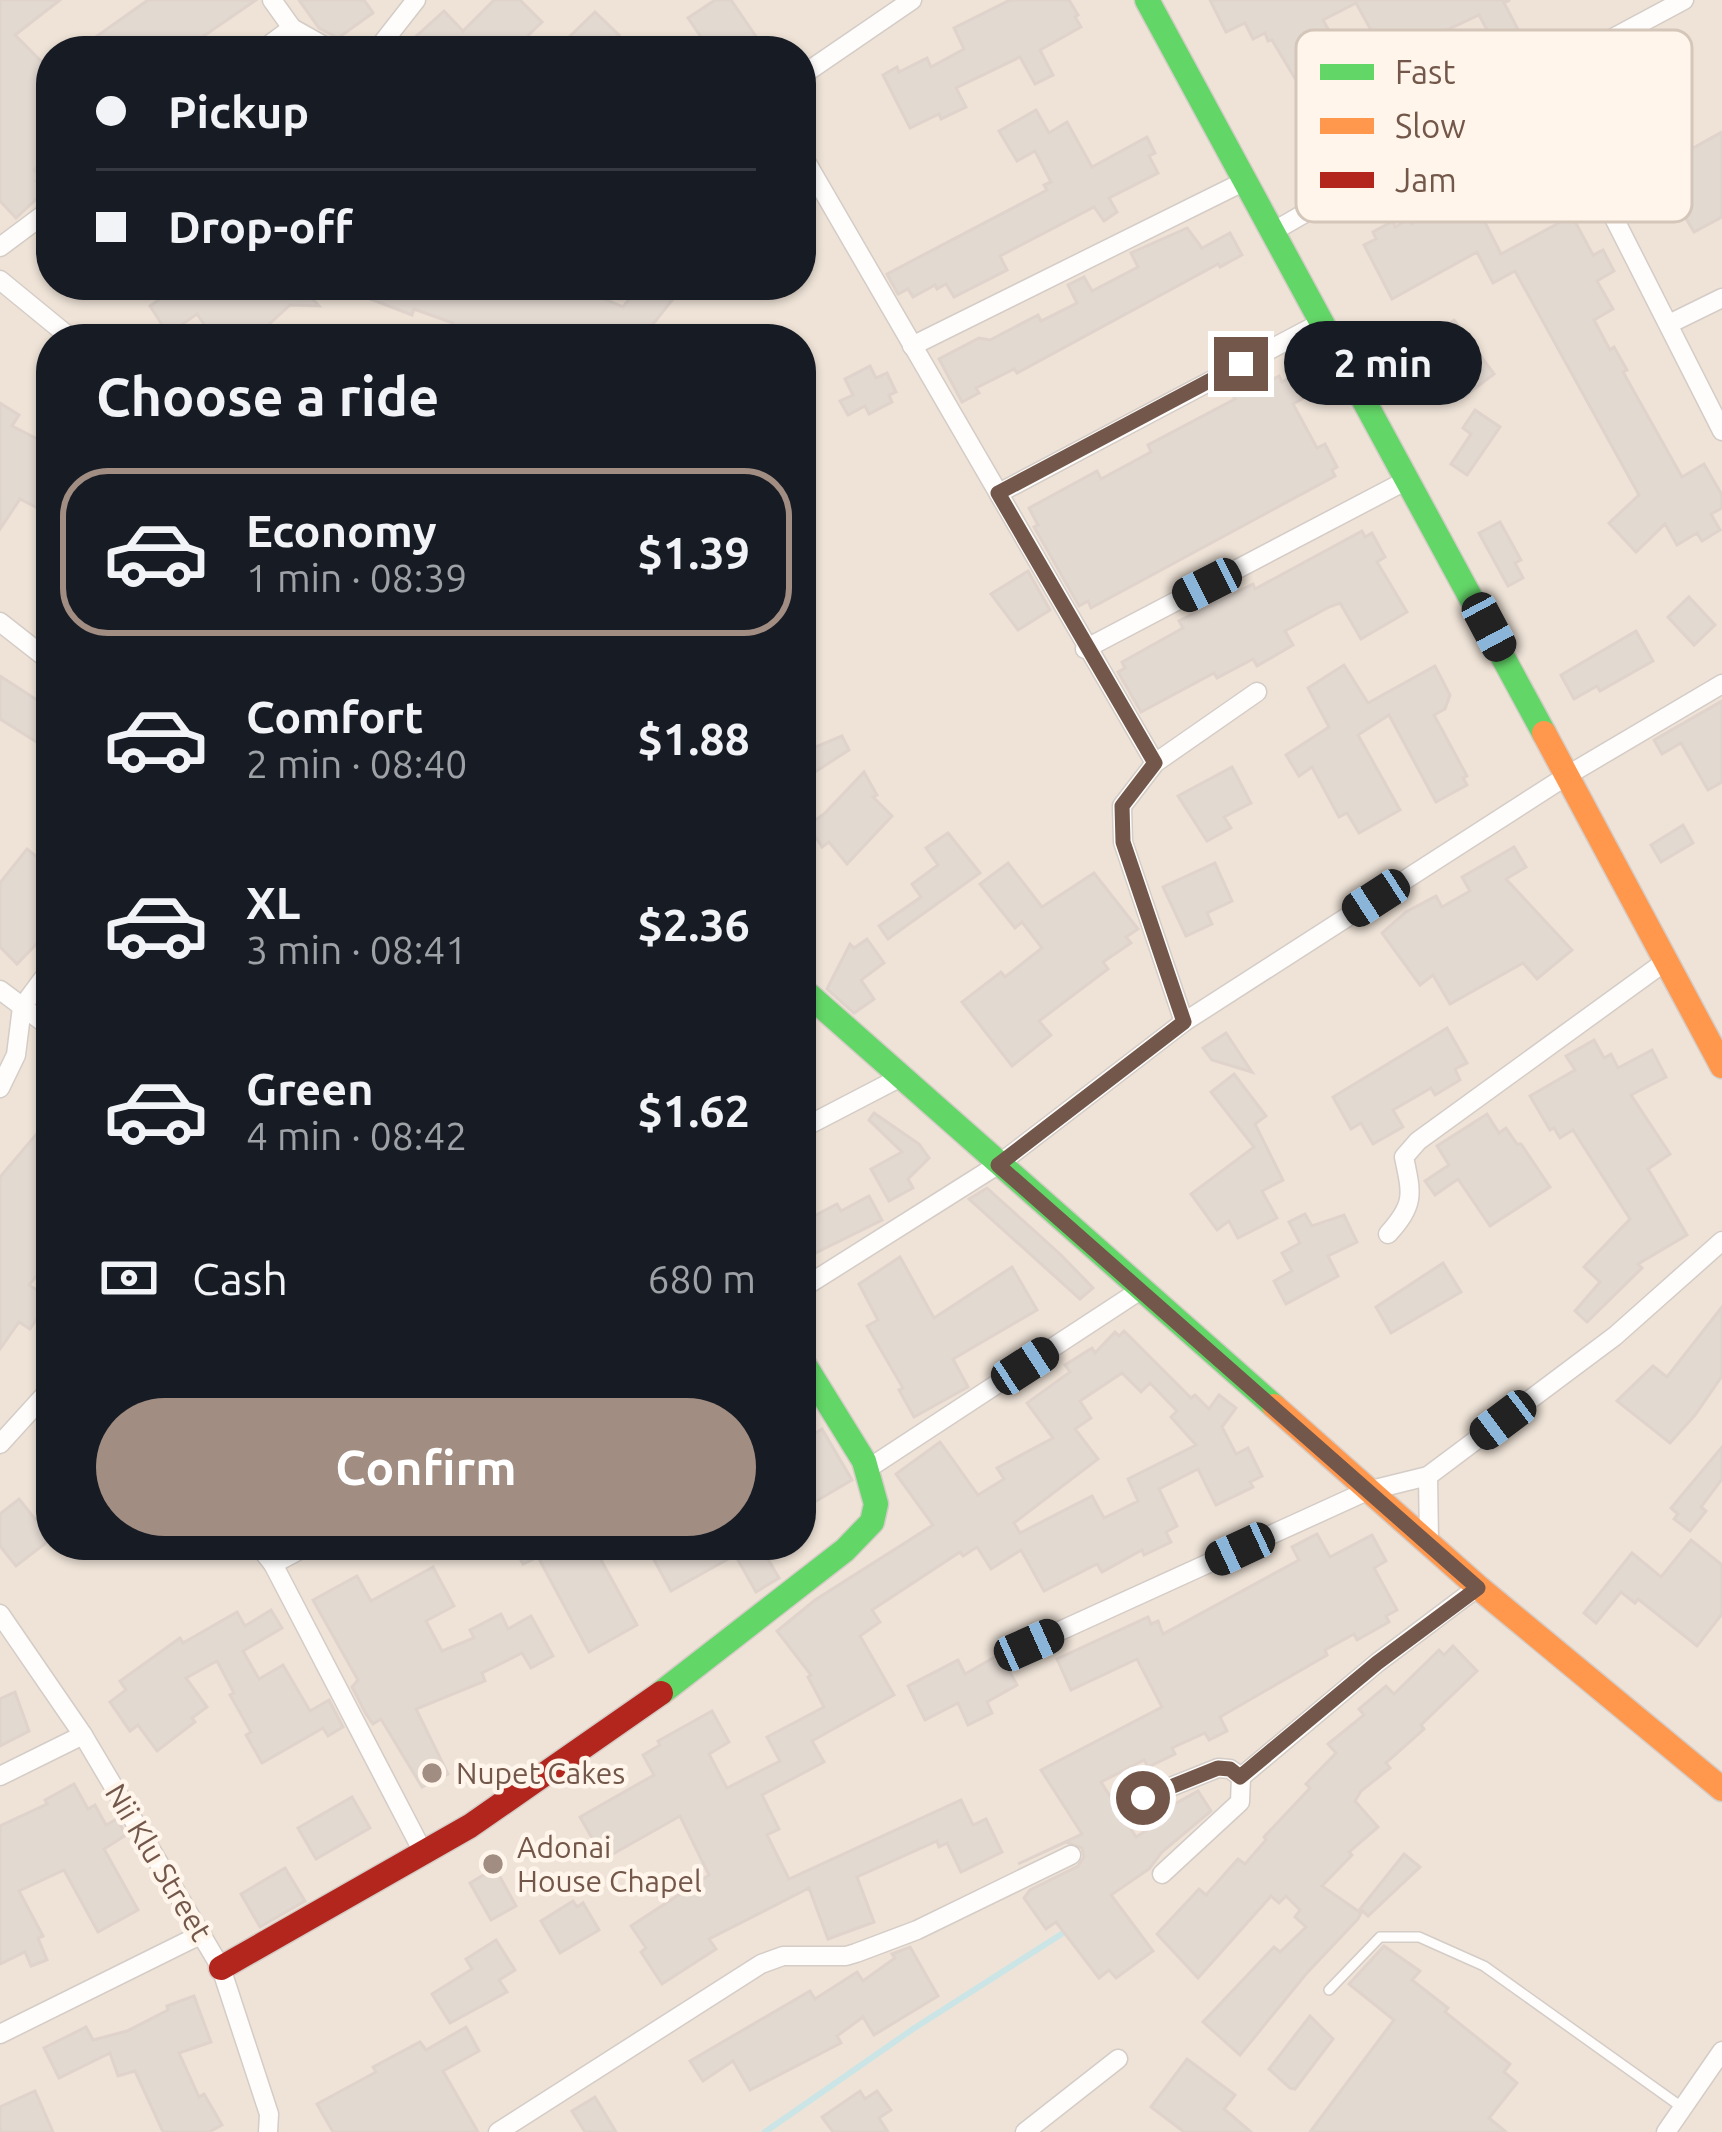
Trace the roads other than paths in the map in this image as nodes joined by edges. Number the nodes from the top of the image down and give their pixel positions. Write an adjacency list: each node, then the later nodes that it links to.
1 (272, 0): 6 (street)
2 (416, 0): 10 (street)
3 (911, 0): 11 (street)
4 (1147, 0): 13 (street)
5 (1684, 0): 7 (street)
6 (292, 28): 8 (street); 9 (street)
7 (1628, 30)
8 (281, 36)
9 (306, 36)
10 (388, 36)
11 (816, 66)
12 (816, 179): 25 (street)
13 (1245, 181): 17 (street); 25 (street)
14 (1296, 217): 17 (street)
15 (36, 219): 18 (street)
16 (1617, 222): 24 (street)
17 (1274, 230): 22 (street)
18 (0, 247)
19 (6, 285): 21 (street); 23 (street)
20 (1722, 298): 24 (street)
21 (0, 309)
22 (1322, 322): 27 (street); 28 (street)
23 (54, 324)
24 (1669, 324): 26 (street)
25 (912, 346): 28 (street)
26 (1722, 431)
27 (1409, 478): 30 (street); 35 (street)
28 (998, 493): 30 (street)
29 (0, 622): 31 (street)
30 (1085, 649): 34 (street)
31 (36, 650)
32 (1722, 683): 35 (street)
33 (1257, 692): 34 (street)
34 (1155, 763): 42 (street)
35 (1568, 775): 36 (street); 42 (street)
36 (1666, 961): 43 (street); 48 (street)
37 (36, 988): 40 (street)
38 (0, 990): 40 (street)
39 (816, 1001): 44 (street)
40 (22, 1007): 41 (street); 45 (street)
41 (36, 1017)
42 (1184, 1022): 47 (street)
43 (1722, 1066)
44 (901, 1077): 46 (street); 47 (street)
45 (0, 1088)
46 (816, 1121)
47 (998, 1165): 50 (street); 51 (street)
48 (1388, 1234)
49 (1722, 1241): 56 (street)
50 (816, 1280)
51 (1142, 1289): 55 (street); 57 (street)
52 (816, 1383): 55 (street)
53 (36, 1404): 54 (street)
54 (0, 1444)
55 (869, 1468): 70 (street)
56 (1428, 1476): 57 (street); 58 (street)
57 (1367, 1491): 58 (street); 64 (street)
58 (1429, 1541): 62 (street)
59 (270, 1560): 61 (street)
60 (281, 1560): 61 (street)
61 (273, 1564): 70 (street)
62 (1478, 1588): 67 (street); 68 (street)
63 (0, 1615): 65 (street, Nii Klu Street)
64 (1029, 1645)
65 (83, 1735): 66 (street); 73 (street, Nii Klu Street)
66 (0, 1776)
67 (1240, 1777): 69 (street); 72 (street)
68 (1722, 1790)
69 (1143, 1798)
70 (422, 1852): 74 (street)
71 (1071, 1855): 81 (street)
72 (1162, 1874)
73 (202, 1934): 74 (street, Nii Klu Street); 76 (street)
74 (221, 1968): 80 (street, Nii Klu Street)
75 (1329, 1990): 79 (lane)
76 (0, 2034)
77 (1722, 2051): 79 (street)
78 (1118, 2059): 82 (street)
79 (1683, 2108): 83 (street)
80 (268, 2132)
81 (498, 2132)
82 (1025, 2132)
83 (1666, 2132)

